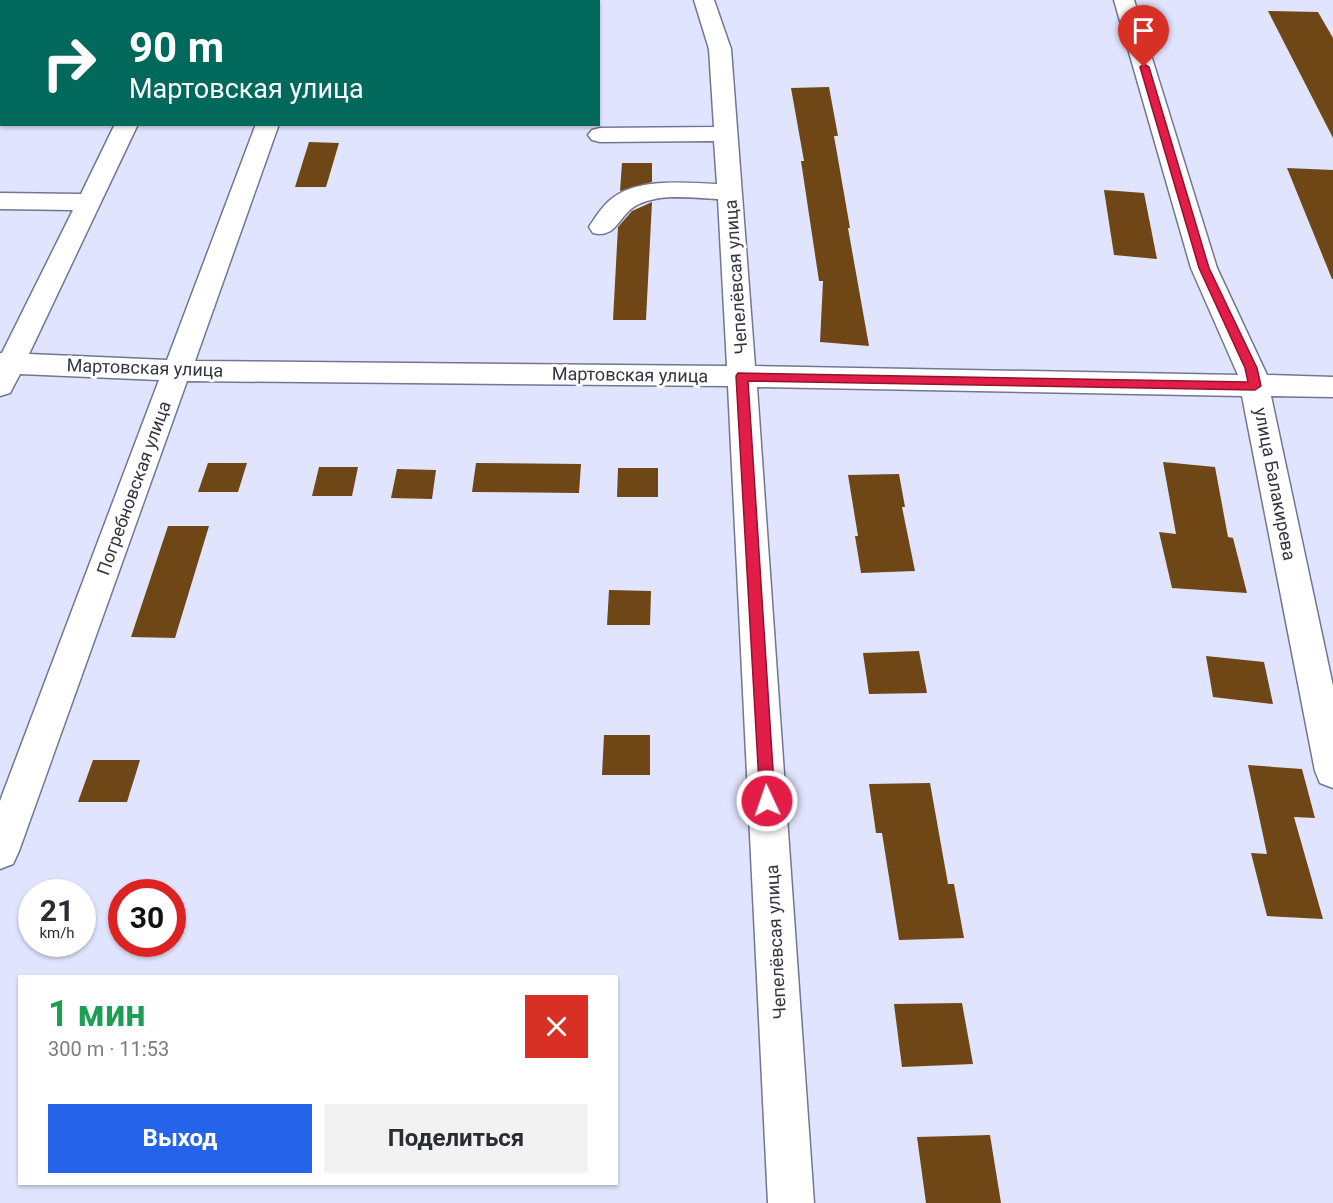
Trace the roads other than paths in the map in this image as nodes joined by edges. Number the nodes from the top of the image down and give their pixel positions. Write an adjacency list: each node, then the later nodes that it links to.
1 (704, 0): 5 (street, Чепелёвсая улица)
2 (1124, 0): 14 (street, улица Балакирева)
3 (126, 126): 9 (street)
4 (267, 126): 12 (street, Погребновская улица)
5 (726, 134): 6 (street); 7 (street, Чепелёвсая улица)
6 (600, 135)
7 (730, 192): 10 (street); 13 (street, Чепелёвсая улица)
8 (0, 201): 9 (street)
9 (90, 201): 11 (street)
10 (602, 227)
11 (4, 370): 12 (street, Мартовская улица)
12 (177, 371): 13 (street, Мартовская улица); 17 (street, Погребновская улица)
13 (742, 376): 14 (street, Мартовская улица); 18 (street, Чепелёвсая улица)
14 (1255, 386): 15 (street, Мартовская улица); 16 (street, улица Балакирева)
15 (1333, 387)
16 (1333, 771)
17 (0, 851)
18 (791, 1203)

